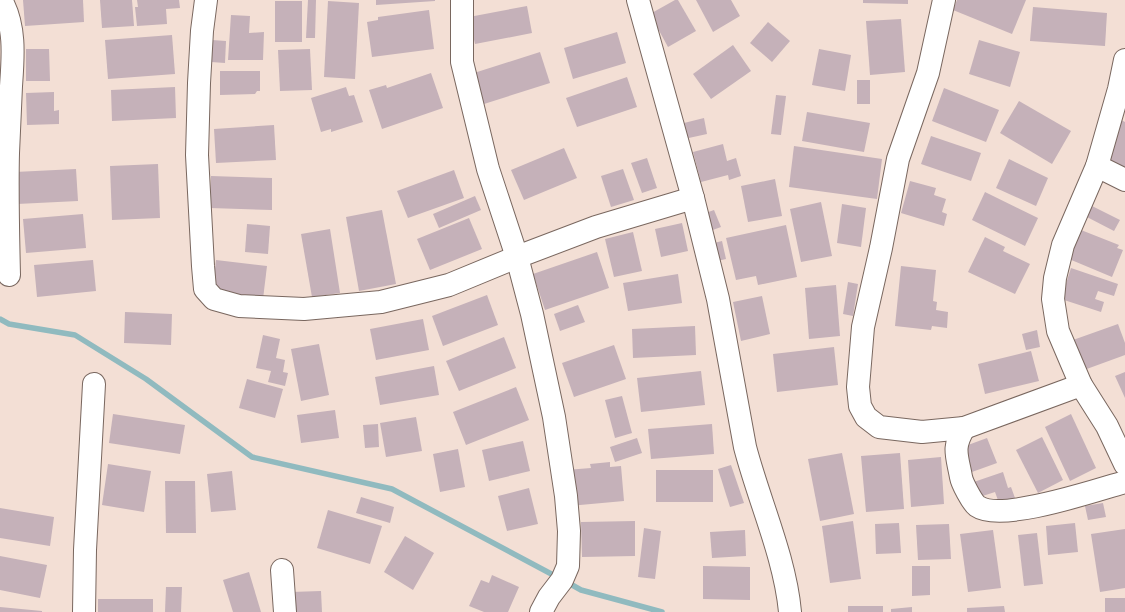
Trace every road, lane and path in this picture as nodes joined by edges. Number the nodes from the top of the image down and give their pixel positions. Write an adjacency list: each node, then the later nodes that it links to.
1 (2, 0): 11 (street)
2 (206, 0): 10 (street)
3 (462, 0): 10 (street)
4 (638, 0): 9 (street)
5 (944, 0): 14 (street)
6 (1125, 60): 7 (street)
7 (1097, 166): 8 (street); 13 (street)
8 (1125, 180)
9 (693, 198): 10 (street); 21 (street)
10 (517, 257): 20 (street)
11 (9, 275)
12 (94, 384): 18 (street)
13 (1081, 385): 14 (street); 15 (street)
14 (964, 428): 16 (street)
15 (1125, 464)
16 (1125, 482)
17 (282, 570): 19 (street)
18 (84, 612)
19 (285, 612)
20 (541, 612)
21 (790, 612)

